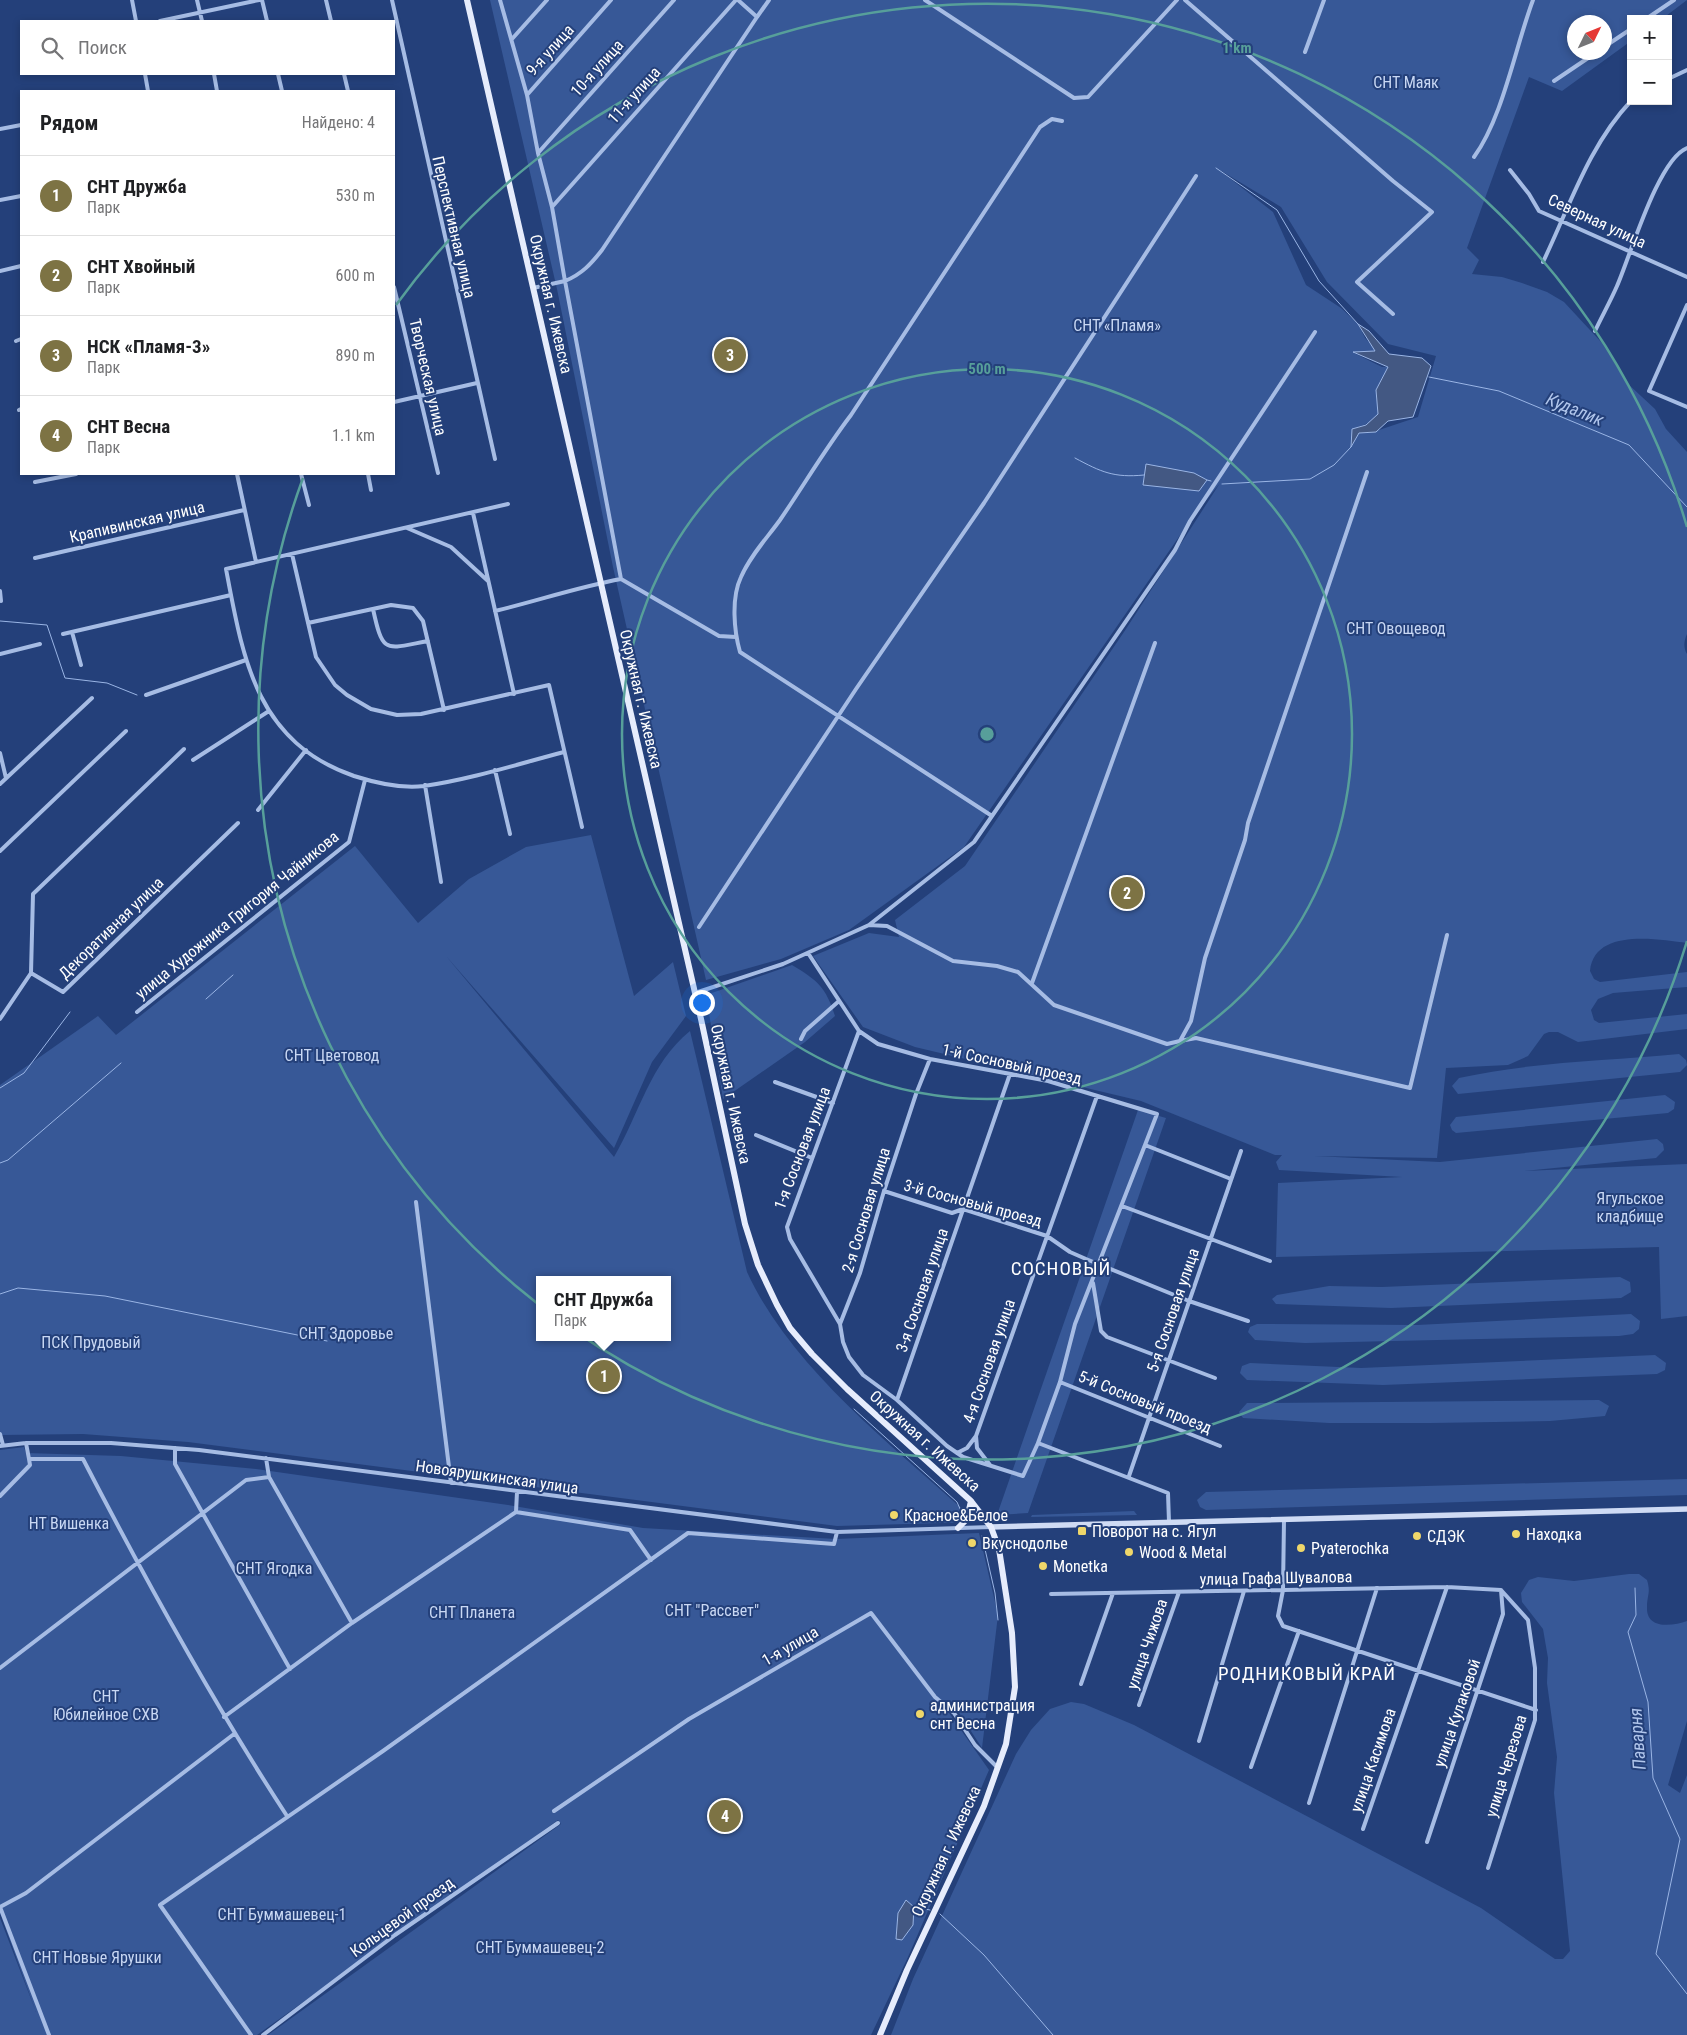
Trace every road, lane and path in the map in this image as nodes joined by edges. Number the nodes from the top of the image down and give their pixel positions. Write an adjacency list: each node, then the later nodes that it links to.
1 (132, 0): 22 (street)
2 (197, 0): 19 (street)
3 (261, 0): 19 (street); 25 (street)
4 (326, 0): 26 (street)
5 (392, 0): 69 (street, Перспективная улица)
6 (467, 0): 63 (main road, Окружная г. Ижевска)
7 (500, 0): 28 (street)
8 (547, 0): 28 (street)
9 (611, 0): 43 (street, 9-я улица)
10 (674, 0): 49 (street, 10-я улица)
11 (737, 0): 21 (street); 55 (street, 11-я улица)
12 (769, 0): 21 (street)
13 (925, 0): 14 (street)
14 (1177, 0)
15 (1186, 0): 66 (street)
16 (1324, 0): 30 (street)
17 (1532, 0): 50 (street)
18 (1674, 0): 20 (street)
19 (200, 12): 23 (street); 24 (street)
20 (1652, 15)
21 (757, 17): 62 (street)
22 (136, 20)
23 (164, 20)
24 (202, 20)
25 (267, 20)
26 (331, 20)
27 (1627, 32): 29 (street)
28 (512, 39): 43 (street)
29 (1612, 42)
30 (1305, 52)
31 (1585, 60): 38 (street)
32 (1687, 70): 37 (street)
33 (145, 75): 39 (street)
34 (214, 75): 40 (street)
35 (278, 75): 41 (street)
36 (344, 75): 42 (street)
37 (1672, 77)
38 (1554, 81)
39 (148, 90)
40 (217, 90)
41 (282, 90)
42 (348, 90)
43 (527, 95): 49 (street)
44 (1627, 105): 56 (street)
45 (1062, 121): 101 (street)
46 (20, 125): 47 (street)
47 (0, 129)
48 (1687, 148): 57 (street)
49 (538, 153): 55 (street)
50 (1474, 157)
51 (1510, 170): 56 (street, Северная улица)
52 (1196, 176): 113 (street)
53 (20, 196): 54 (street)
54 (0, 200)
55 (552, 207): 62 (street)
56 (1563, 222): 57 (street, Северная улица); 58 (street)
57 (1630, 251): 61 (street, Северная улица); 68 (street)
58 (1543, 262)
59 (20, 266): 60 (street)
60 (0, 271)
61 (1687, 276)
62 (565, 281): 63 (street); 90 (street)
63 (533, 288): 92 (main road, Окружная г. Ижевска)
64 (395, 291): 70 (street, Творческая улица)
65 (1687, 305): 72 (street)
66 (1393, 314)
67 (1315, 332): 126 (street)
68 (1595, 332)
69 (477, 383): 70 (street); 73 (street, Перспективная улица)
70 (420, 396): 71 (street); 75 (street, Творческая улица)
71 (395, 402)
72 (1687, 407)
73 (495, 459)
74 (1368, 472): 146 (street)
75 (438, 473)
76 (71, 475): 80 (street)
77 (236, 475): 84 (street)
78 (301, 475): 83 (street)
79 (368, 475): 81 (street)
80 (35, 482)
81 (371, 490)
82 (508, 504): 85 (street)
83 (310, 505)
84 (244, 510): 88 (street, Крапивинская улица); 89 (street)
85 (473, 513): 86 (street); 91 (street)
86 (407, 528): 87 (street); 91 (street)
87 (292, 554): 89 (street); 98 (street)
88 (35, 558)
89 (256, 562): 94 (street)
90 (621, 579): 92 (street); 101 (street)
91 (488, 581): 97 (street)
92 (600, 583): 97 (street); 138 (main road, Окружная г. Ижевска)
93 (0, 591): 95 (street)
94 (231, 595): 99 (street); 106 (street)
95 (1, 601)
96 (373, 609): 98 (street); 102 (street); 102 (street)
97 (495, 611): 108 (street)
98 (308, 623): 111 (street)
99 (72, 632): 100 (street); 107 (street)
100 (64, 634)
101 (736, 636): 113 (street)
102 (428, 641): 111 (street)
103 (1155, 643): 137 (street)
104 (40, 644): 105 (street)
105 (0, 654)
106 (246, 660): 109 (street); 112 (street)
107 (81, 665)
108 (514, 694): 111 (street); 117 (street)
109 (146, 696)
110 (92, 698): 121 (street)
111 (444, 710)
112 (269, 711): 116 (street); 119 (street)
113 (838, 717): 126 (street); 133 (street)
114 (126, 731): 130 (street)
115 (184, 749): 136 (street, Декоративная улица)
116 (306, 750): 122 (street); 125 (street)
117 (564, 752): 120 (street); 128 (street)
118 (0, 753): 121 (street)
119 (193, 760)
120 (494, 770): 124 (street); 129 (street)
121 (6, 778): 123 (street)
122 (366, 780): 124 (street); 142 (street, улица Художника Григория Чайникова)
123 (0, 784)
124 (425, 785): 131 (street)
125 (258, 810)
126 (992, 816): 132 (street)
127 (238, 823): 136 (street, Декоративная улица)
128 (582, 827)
129 (510, 834)
130 (0, 851)
131 (441, 882)
132 (869, 925): 135 (street); 137 (street)
133 (699, 927)
134 (1446, 935): 146 (street)
135 (808, 953): 138 (street); 139 (street)
136 (31, 973): 141 (street)
137 (1032, 983): 146 (street)
138 (695, 993): 190 (main road, Окружная г. Ижевска)
139 (840, 1001): 144 (street); 145 (street)
140 (0, 1006): 141 (street)
141 (6, 1009): 143 (street)
142 (137, 1012)
143 (0, 1019)
144 (859, 1030): 147 (street, 1-й Сосновый проезд); 151 (street, 1-я Сосновая улица)
145 (801, 1039)
146 (1180, 1042)
147 (930, 1059): 148 (street, 1-й Сосновый проезд); 157 (street, 2-я Сосновая улица)
148 (1010, 1074): 150 (street, 1-й Сосновый проезд); 160 (street, 3-я Сосновая улица)
149 (775, 1082): 151 (street)
150 (1097, 1096): 153 (street, 1-й Сосновый проезд); 161 (street, 4-я Сосновая улица)
151 (833, 1103): 155 (street, 1-я Сосновая улица)
152 (756, 1135): 155 (street)
153 (1145, 1145): 156 (street); 159 (street)
154 (1241, 1151): 156 (street, 5-я Сосновая улица)
155 (812, 1158): 168 (street, 1-я Сосновая улица)
156 (1231, 1179): 162 (street, 5-я Сосновая улица)
157 (884, 1190): 160 (street, 3-й Сосновый проезд); 168 (street, 2-я Сосновая улица)
158 (416, 1202): 187 (street)
159 (1122, 1206): 162 (street); 164 (street)
160 (963, 1209): 161 (street, 3-й Сосновый проезд); 172 (street, 3-я Сосновая улица)
161 (1047, 1236): 164 (street, 3-й Сосновый проезд); 175 (street, 4-я Сосновая улица)
162 (1210, 1239): 163 (street); 166 (street, 5-я Сосновая улица)
163 (1270, 1262)
164 (1099, 1264): 165 (street); 166 (street, 3-й Сосновый проезд)
165 (1093, 1281): 169 (street); 171 (street)
166 (1189, 1301): 167 (street, 3-й Сосновый проезд); 169 (street, 5-я Сосновая улица)
167 (1248, 1321)
168 (840, 1324): 172 (street)
169 (1169, 1359): 170 (street); 173 (street, 5-я Сосновая улица)
170 (1216, 1378)
171 (1060, 1382): 173 (street, 5-й Сосновый проезд); 177 (street)
172 (897, 1400): 181 (street)
173 (1149, 1418): 179 (street, 5-й Сосновый проезд); 185 (street, 5-я Сосновая улица)
174 (0, 1434): 178 (street)
175 (976, 1436): 181 (street); 184 (street)
176 (26, 1443): 178 (street, Новоярушкинская улица); 180 (street, Новоярушкинская улица); 183 (street)
177 (1038, 1443): 184 (street); 185 (street)
178 (1, 1446)
179 (1220, 1446)
180 (175, 1448): 182 (street, Новоярушкинская улица); 193 (street)
181 (957, 1453): 184 (street)
182 (266, 1458): 186 (street); 187 (street, Новоярушкинская улица)
183 (29, 1459): 189 (street); 200 (street)
184 (992, 1467)
185 (1128, 1476): 195 (street)
186 (269, 1477): 193 (street); 209 (street)
187 (451, 1483): 188 (street, Новоярушкинская улица)
188 (517, 1492): 192 (street); 198 (street, Новоярушкинская улица)
189 (0, 1496)
190 (971, 1501): 196 (main road, Окружная г. Ижевска); 197 (main road)
191 (1687, 1509): 194 (street)
192 (516, 1512): 199 (street); 209 (street)
193 (202, 1513): 200 (street); 213 (street)
194 (1284, 1520): 195 (street); 203 (street)
195 (1169, 1522): 196 (street)
196 (991, 1527): 197 (street, Новоярушкинская улица); 223 (main road, Окружная г. Ижевска)
197 (958, 1528): 198 (street, Новоярушкинская улица)
198 (837, 1532): 199 (street)
199 (651, 1560): 226 (street)
200 (136, 1562): 212 (street); 219 (street)
201 (1447, 1587): 202 (street, улица Графа Шувалова); 204 (street, улица Графа Шувалова); 214 (street, улица Касимова)
202 (1377, 1588): 203 (street, улица Графа Шувалова); 211 (street)
203 (1283, 1590): 205 (street, улица Графа Шувалова); 210 (street)
204 (1501, 1590): 216 (street, улица Кулаковой); 218 (street, улица Черезова)
205 (1244, 1591): 206 (street, улица Графа Шувалова); 221 (street)
206 (1179, 1592): 207 (street, улица Графа Шувалова); 217 (street, улица Чижова)
207 (1113, 1593): 208 (street, улица Графа Шувалова); 215 (street)
208 (1051, 1594)
209 (352, 1624): 213 (street)
210 (1299, 1632): 211 (street); 222 (street)
211 (1358, 1651): 214 (street); 224 (street)
212 (0, 1668)
213 (290, 1669): 219 (street)
214 (1418, 1672): 216 (street); 228 (street, улица Касимова)
215 (1081, 1684)
216 (1477, 1692): 218 (street); 229 (street, улица Кулаковой)
217 (1139, 1704)
218 (1536, 1710): 230 (street, улица Черезова)
219 (224, 1717): 220 (street)
220 (234, 1734): 226 (street); 231 (street)
221 (1199, 1741)
222 (1250, 1767)
223 (998, 1768): 225 (street, 1-я улица); 235 (main road, Окружная г. Ижевска)
224 (1309, 1803)
225 (554, 1811)
226 (287, 1816): 233 (street)
227 (558, 1823): 234 (street, Кольцевой проезд)
228 (1363, 1829)
229 (1427, 1842)
230 (1488, 1868)
231 (0, 1906): 232 (street)
232 (48, 2035)
233 (251, 2035)
234 (263, 2035)
235 (880, 2035)

